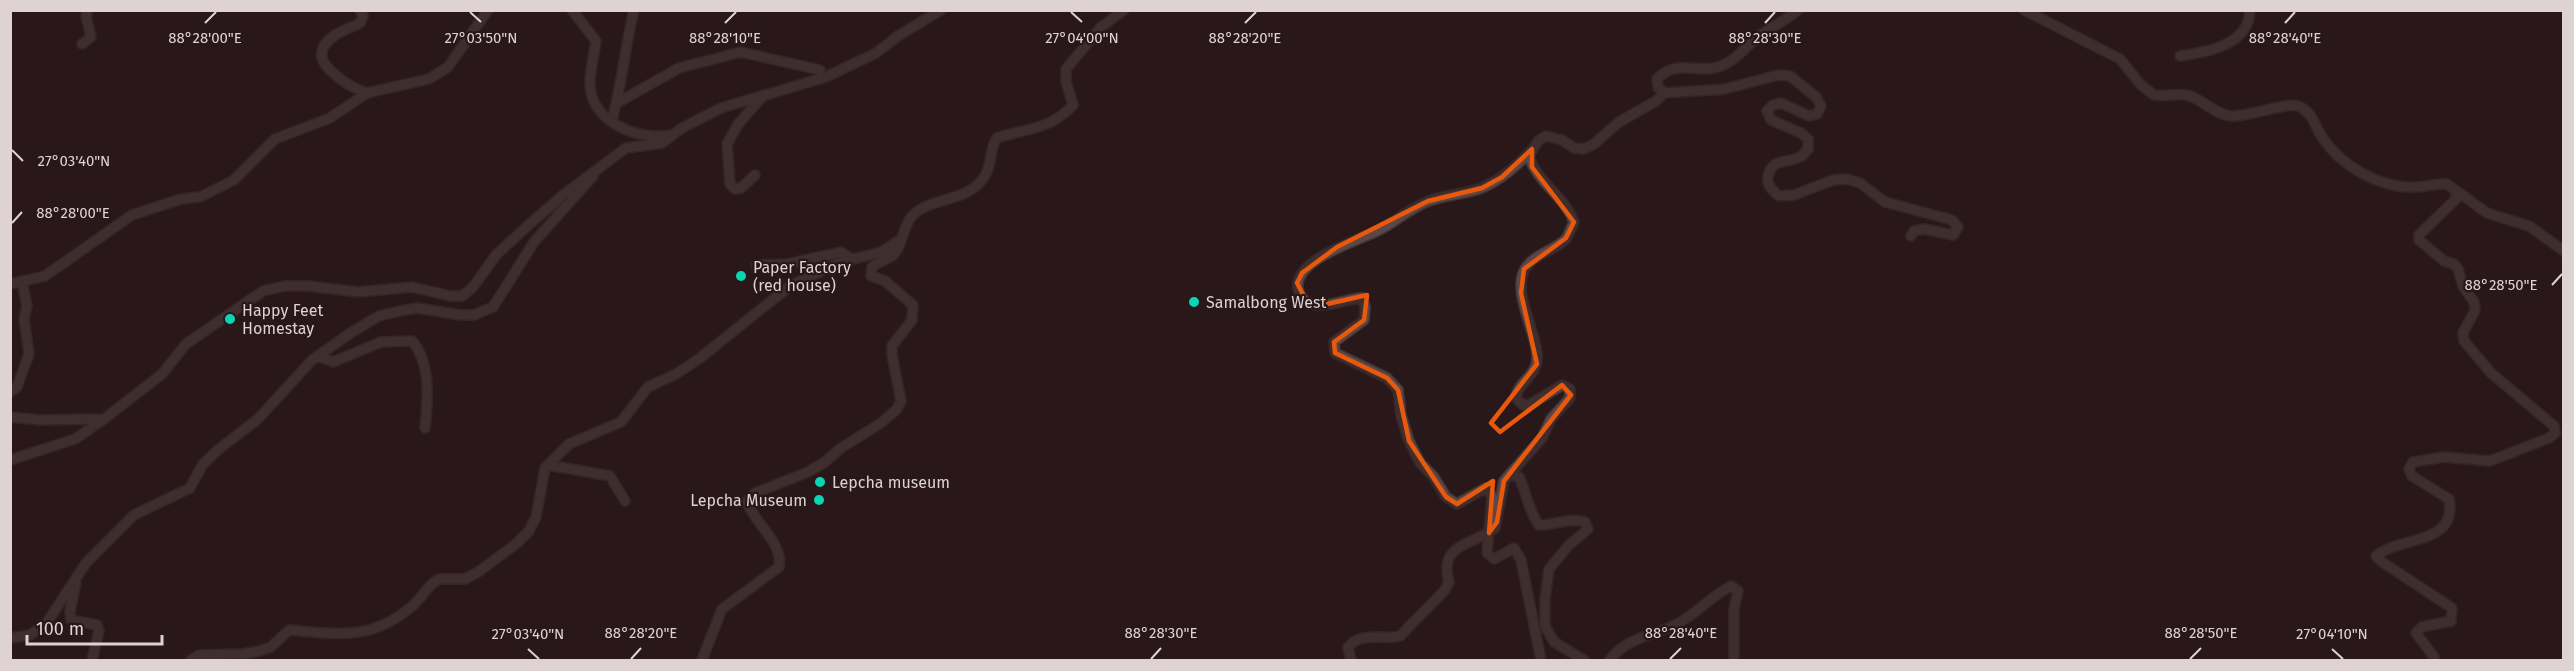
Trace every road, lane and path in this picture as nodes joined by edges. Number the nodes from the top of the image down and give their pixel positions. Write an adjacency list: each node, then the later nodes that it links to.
1 (88, 10): 11 (street)
2 (360, 10): 14 (street)
3 (488, 10): 14 (street)
4 (572, 10): 18 (street)
5 (634, 10): 17 (street)
6 (941, 10): 16 (street)
7 (1124, 10): 25 (street)
8 (1798, 10): 15 (street)
9 (2024, 10): 23 (street)
10 (2250, 10): 12 (street)
11 (82, 44)
12 (2180, 56)
13 (820, 70): 17 (street)
14 (367, 93): 29 (street)
15 (1664, 93): 20 (street); 24 (street)
16 (764, 95): 19 (street); 22 (street)
17 (617, 103): 18 (street)
18 (612, 120): 19 (street)
19 (674, 135): 21 (street)
20 (1532, 149): 38 (street); 40 (street)
21 (606, 161): 31 (street); 34 (street)
22 (755, 175)
23 (2454, 189): 26 (street); 51 (street)
24 (1911, 236)
25 (900, 240): 27 (street); 45 (street)
26 (2564, 251)
27 (850, 258): 28 (street); 37 (street)
28 (756, 265)
29 (22, 281): 30 (street); 32 (street)
30 (10, 284)
31 (318, 356): 35 (street); 41 (street)
32 (10, 392)
33 (10, 417): 34 (street)
34 (104, 419): 36 (street)
35 (425, 428)
36 (10, 460)
37 (548, 465): 39 (street); 44 (street)
38 (1510, 474): 40 (street); 48 (street)
39 (625, 501)
40 (1489, 533): 46 (street); 47 (street)
41 (77, 575): 42 (street); 43 (street)
42 (10, 638)
43 (92, 660)
44 (192, 660)
45 (702, 660)
46 (1350, 660)
47 (1541, 660)
48 (1584, 660)
49 (1610, 660): 50 (street)
50 (1734, 660)
51 (2433, 660)

